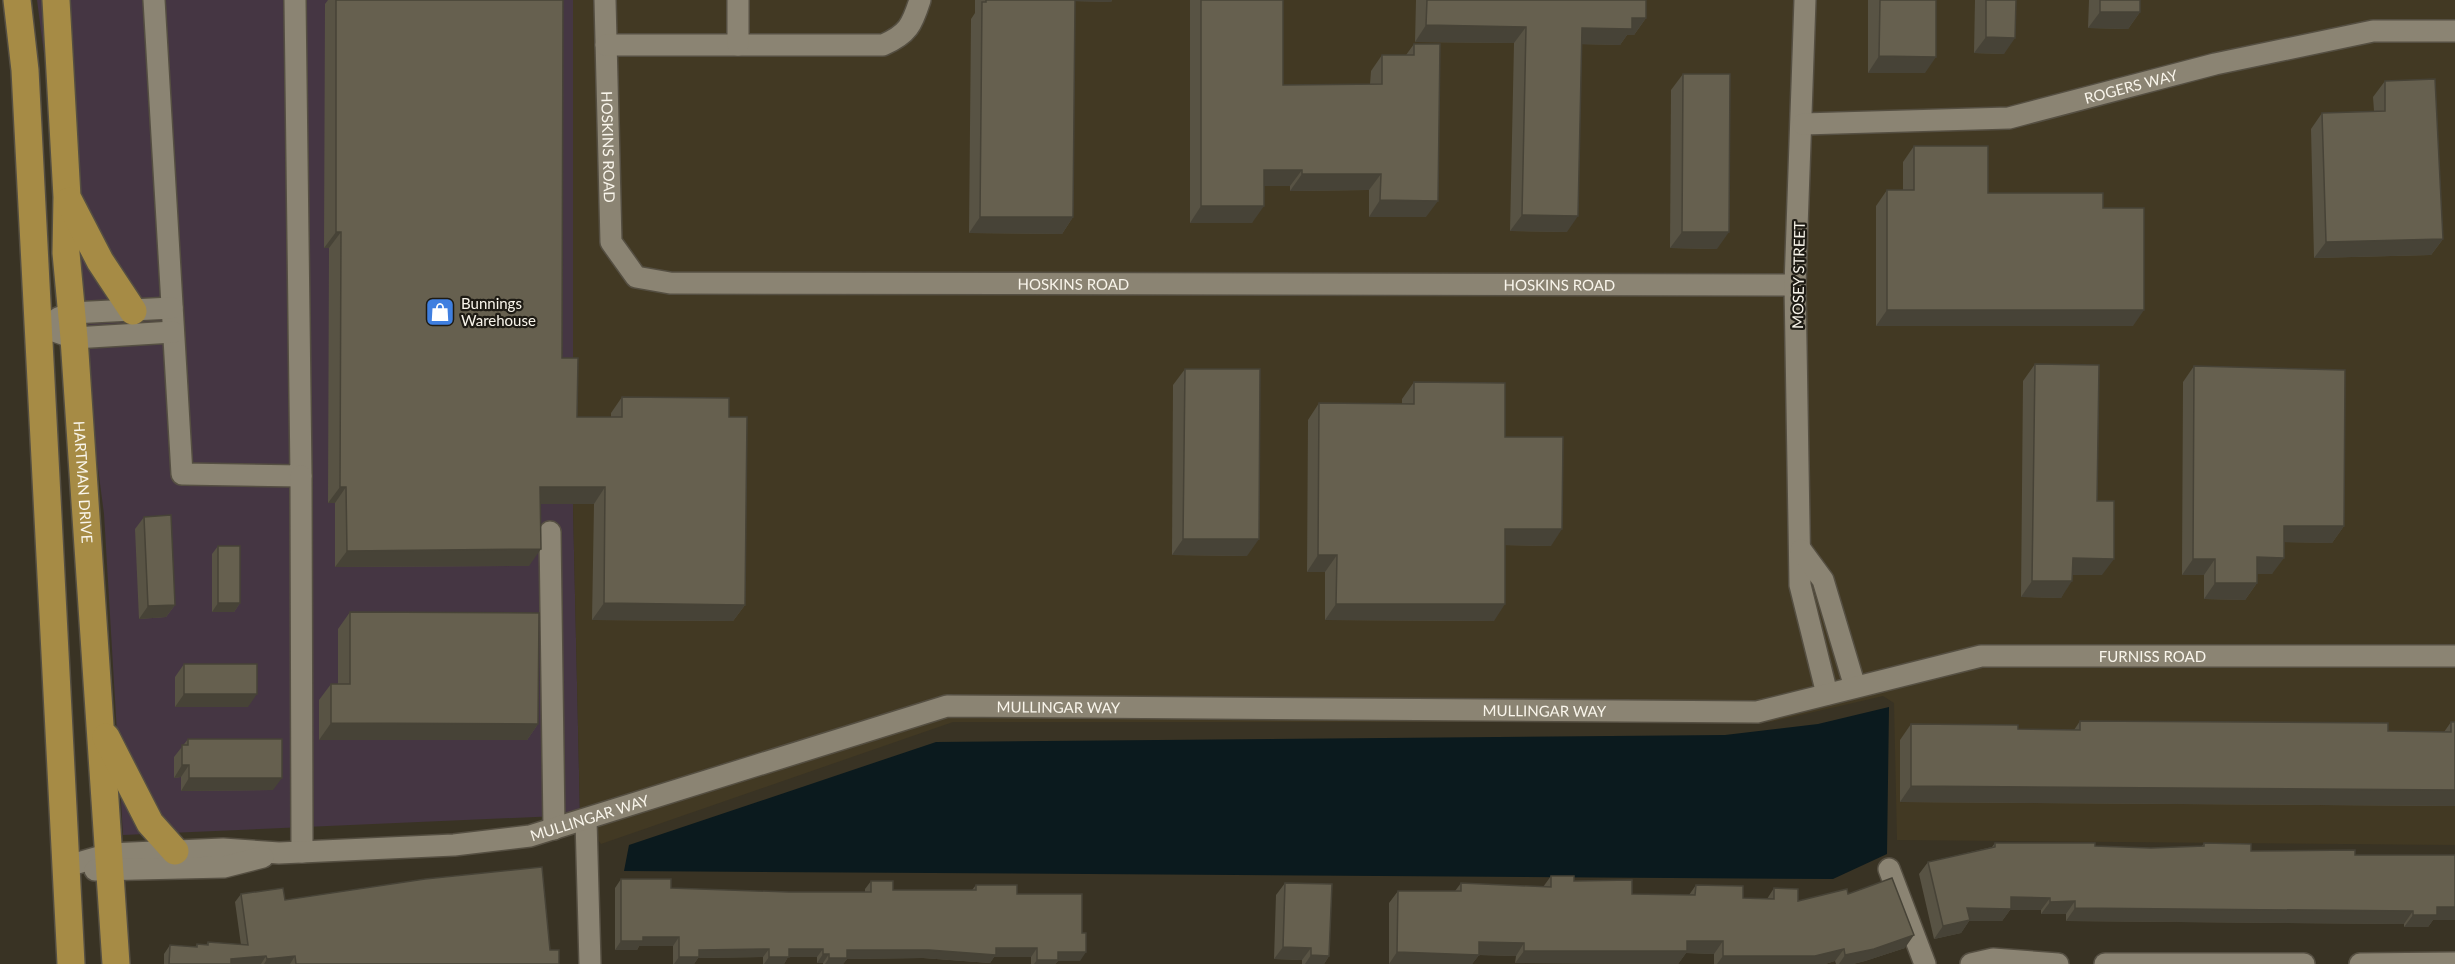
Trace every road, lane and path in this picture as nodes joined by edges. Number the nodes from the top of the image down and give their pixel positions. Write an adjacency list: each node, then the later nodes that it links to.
1 (17, 0): 17 (main road)
2 (56, 0): 13 (main road, HARTMAN DRIVE)
3 (154, 0): 15 (street)
4 (295, 0): 20 (street)
5 (605, 0): 10 (street, HOSKINS ROAD)
6 (738, 0): 11 (street)
7 (920, 0): 11 (street)
8 (1805, 0): 12 (street, MOSEY STREET)
9 (2455, 31): 12 (street, ROGERS WAY)
10 (606, 45): 11 (street); 14 (street, HOSKINS ROAD)
11 (738, 45)
12 (1803, 124): 14 (street, MOSEY STREET)
13 (67, 197): 16 (main road); 18 (main road, HARTMAN DRIVE)
14 (1796, 285): 22 (street, MOSEY STREET)
15 (172, 308): 16 (street); 19 (street)
16 (133, 310): 18 (street)
17 (38, 325): 18 (street); 33 (main road)
18 (73, 326): 19 (street); 26 (main road, HARTMAN DRIVE)
19 (173, 332): 20 (street)
20 (301, 476): 30 (street)
21 (550, 532): 28 (street)
22 (1801, 550): 24 (street); 25 (street, MOSEY STREET)
23 (2455, 656): 24 (street, FURNISS ROAD)
24 (1855, 687): 25 (street, MULLINGAR WAY)
25 (1827, 694): 27 (street, MULLINGAR WAY)
26 (100, 725): 29 (main road); 32 (main road, HARTMAN DRIVE)
27 (585, 820): 28 (street, MULLINGAR WAY); 38 (street)
28 (554, 829): 30 (street, MULLINGAR WAY)
29 (175, 851): 31 (street, MULLINGAR WAY); 32 (street, MULLINGAR WAY)
30 (302, 852): 31 (street, MULLINGAR WAY)
31 (279, 853): 32 (street, MULLINGAR WAY)
32 (109, 863): 33 (street, MULLINGAR WAY); 37 (main road, HARTMAN DRIVE)
33 (64, 867): 36 (main road)
34 (1889, 869): 39 (street)
35 (2455, 963): 44 (street)
36 (71, 964)
37 (116, 964)
38 (590, 964)
39 (1925, 964)
40 (1971, 964): 41 (street)
41 (2058, 964)
42 (2104, 964): 43 (street)
43 (2304, 964)
44 (2360, 964)

